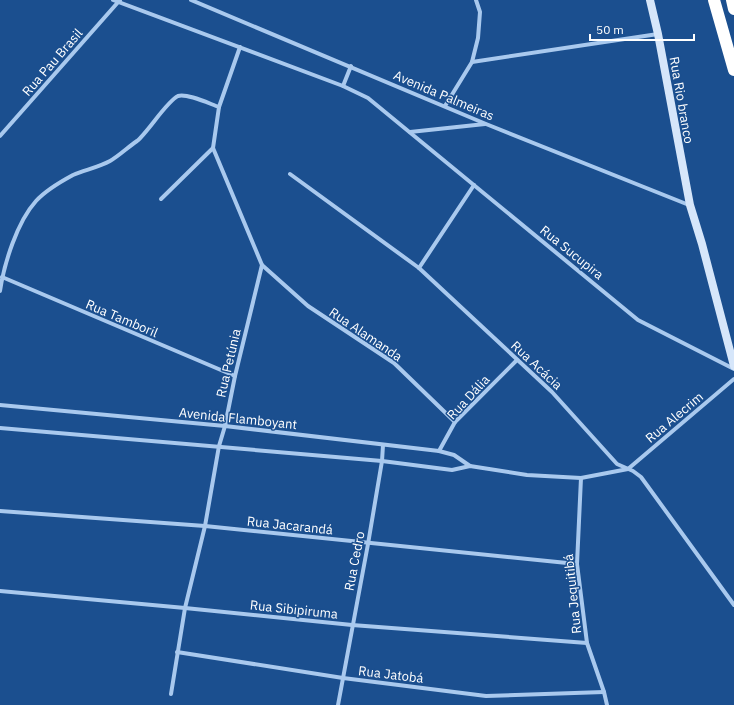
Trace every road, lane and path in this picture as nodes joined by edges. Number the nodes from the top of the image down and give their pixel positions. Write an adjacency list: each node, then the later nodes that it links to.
1 (113, 0): 7 (street)
2 (191, 0): 12 (street, Avenida Palmeiras)
3 (476, 0): 11 (street)
4 (650, 0): 9 (street, Rua Rio branco)
5 (714, 0): 13 (highway)
6 (732, 0): 8 (highway)
7 (120, 1): 10 (street); 19 (street, Rua Pau Brasil)
8 (734, 9)
9 (658, 34): 11 (street); 24 (street, Rua Rio branco)
10 (240, 47): 14 (street); 16 (street)
11 (472, 62): 15 (street)
12 (350, 66): 14 (street); 15 (street, Avenida Palmeiras)
13 (734, 70)
14 (343, 86): 18 (street)
15 (445, 106): 17 (street, Avenida Palmeiras)
16 (219, 107): 20 (street); 27 (street)
17 (486, 124): 18 (street); 24 (street, Avenida Palmeiras)
18 (410, 132): 22 (street, Rua Sucupira)
19 (0, 136)
20 (213, 148): 23 (street); 25 (street)
21 (290, 174): 26 (street, Rua Acácia)
22 (474, 185): 26 (street); 31 (street, Rua Sucupira)
23 (162, 199)
24 (690, 205): 30 (street, Rua Rio branco)
25 (262, 265): 32 (street, Rua Petúnia); 35 (street, Rua Alamanda)
26 (419, 268): 29 (street, Rua Acácia)
27 (2, 277): 28 (street); 32 (street, Rua Tamboril)
28 (0, 291)
29 (517, 360): 35 (street, Rua Dália); 43 (street, Rua Acácia)
30 (734, 366)
31 (734, 369)
32 (234, 376): 36 (street, Rua Petúnia)
33 (734, 379): 43 (street, Rua Alecrim)
34 (0, 405): 36 (street, Avenida Flamboyant)
35 (455, 422): 40 (street, Rua Dália)
36 (225, 426): 38 (street, Avenida Flamboyant); 39 (street, Rua Petúnia)
37 (0, 428): 39 (street, Avenida Flamboyant)
38 (383, 445): 40 (street, Avenida Flamboyant); 41 (street, Rua Cedro)
39 (219, 446): 41 (street, Avenida Flamboyant); 46 (street, Rua Petúnia)
40 (439, 451): 42 (street, Avenida Flamboyant)
41 (382, 461): 42 (street, Avenida Flamboyant); 47 (street, Rua Cedro)
42 (470, 466): 44 (street, Avenida Flamboyant)
43 (628, 470): 44 (street, Avenida Flamboyant); 50 (street, Rua Acácia)
44 (581, 478): 48 (street, Rua Jequitibá)
45 (0, 512): 46 (street, Rua Jacarandá)
46 (205, 526): 47 (street, Rua Jacarandá); 51 (street, Rua Petúnia)
47 (368, 544): 48 (street, Rua Jacarandá); 52 (street, Rua Cedro)
48 (577, 564): 53 (street, Rua Jequitibá)
49 (0, 591): 51 (street, Rua Sibipiruma)
50 (734, 605)
51 (185, 608): 52 (street, Rua Sibipiruma); 54 (street, Rua Petúnia)
52 (352, 625): 53 (street, Rua Sibipiruma); 55 (street, Rua Cedro)
53 (587, 643): 56 (street, Rua Jequitibá)
54 (177, 652): 55 (street, Rua Jatobá); 57 (street, Rua Petúnia)
55 (343, 678): 56 (street, Rua Jatobá); 58 (street, Rua Cedro)
56 (604, 692): 59 (street, Rua Jequitibá)
57 (171, 694)
58 (338, 705)
59 (607, 705)

